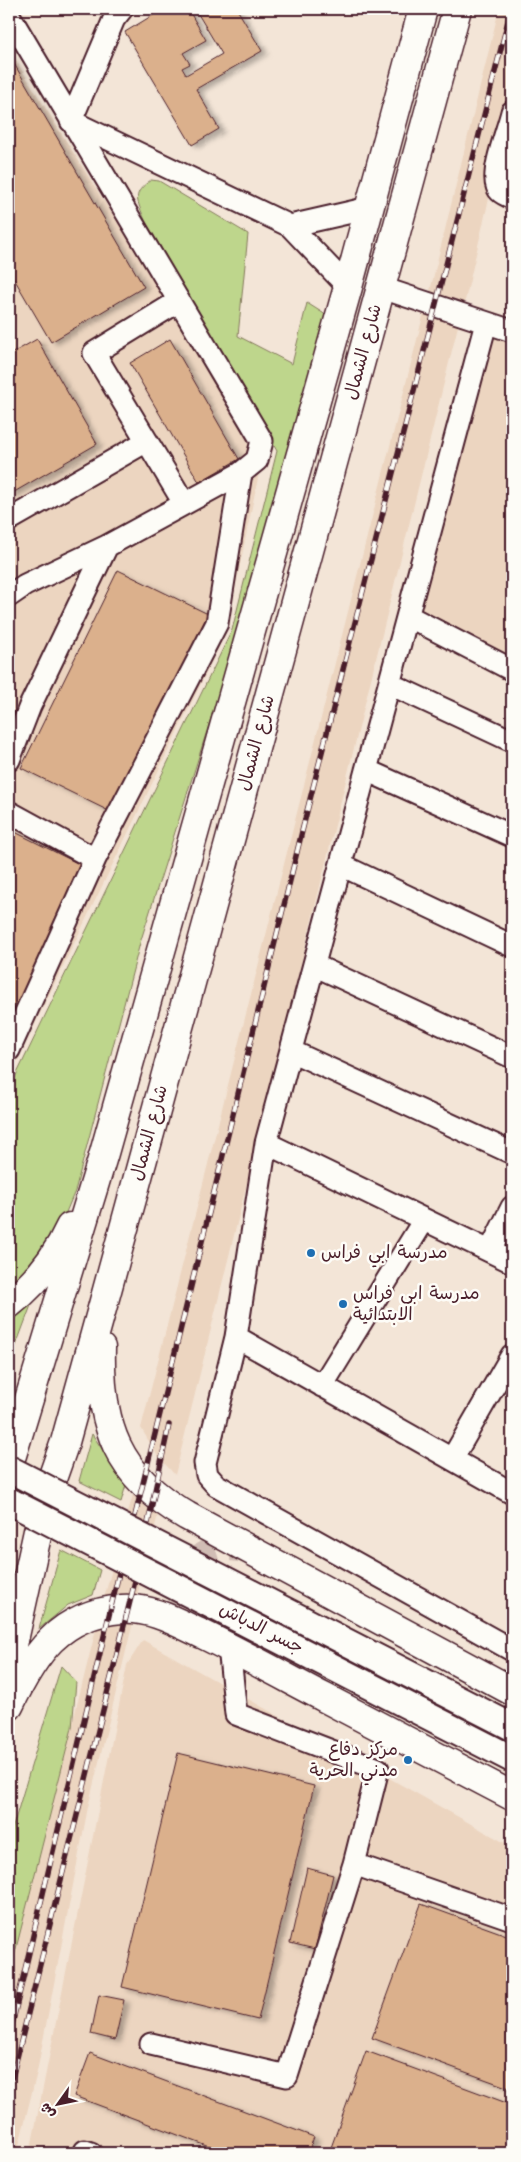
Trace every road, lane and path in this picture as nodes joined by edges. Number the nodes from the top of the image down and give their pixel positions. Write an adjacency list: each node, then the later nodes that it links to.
1 (122, 9): 6 (street)
2 (422, 9): 8 (highway, شارع الشمال)
3 (457, 9): 11 (highway, شارع الشمال)
4 (9, 15): 6 (street)
5 (512, 112): 7 (street)
6 (71, 120): 9 (street); 12 (street)
7 (509, 196)
8 (369, 208): 9 (street); 10 (highway, شارع الشمال)
9 (290, 226): 10 (street)
10 (348, 287): 37 (highway, شارع الشمال)
11 (382, 288): 13 (street); 44 (highway, شارع الشمال)
12 (179, 301): 15 (street); 16 (street)
13 (486, 323): 14 (street); 21 (street)
14 (512, 331)
15 (147, 441): 17 (street); 18 (street)
16 (241, 473): 17 (street); 29 (street)
17 (184, 503): 19 (street)
18 (9, 520)
19 (107, 546): 20 (street); 25 (street)
20 (9, 596)
21 (408, 616): 22 (street); 23 (street)
22 (512, 670)
23 (390, 684): 24 (street); 26 (street)
24 (512, 741)
25 (9, 760)
26 (366, 770): 28 (street); 30 (street)
27 (9, 812): 29 (street)
28 (512, 836)
29 (95, 859): 33 (street)
30 (341, 866): 31 (street); 32 (street)
31 (512, 946)
32 (314, 964): 34 (street); 35 (street)
33 (9, 1050)
34 (291, 1051): 36 (street); 38 (street)
35 (512, 1058)
36 (266, 1143): 40 (street); 45 (street)
37 (104, 1153): 43 (highway); 49 (highway, شارع الشمال)
38 (512, 1153)
39 (512, 1207): 41 (street)
40 (424, 1220): 41 (street); 47 (street)
41 (490, 1252): 42 (street)
42 (512, 1262)
43 (9, 1304)
44 (103, 1305): 50 (highway, شارع الشمال); 57 (highway)
45 (236, 1337): 47 (street); 55 (street)
46 (512, 1355): 48 (street)
47 (322, 1386): 48 (street)
48 (452, 1459): 51 (street)
49 (11, 1462): 59 (main road, جسر الدباش, bridge)
50 (53, 1476)
51 (512, 1493)
52 (9, 1501): 60 (main road, جسر الدباش, bridge)
53 (38, 1532): 56 (highway)
54 (229, 1647): 58 (highway); 61 (highway); 62 (street)
55 (512, 1650)
56 (9, 1663)
57 (512, 1691)
58 (9, 1706)
59 (512, 1727)
60 (512, 1759)
61 (512, 1796)
62 (354, 1864): 63 (street); 64 (street)
63 (512, 1919)
64 (151, 2044)

